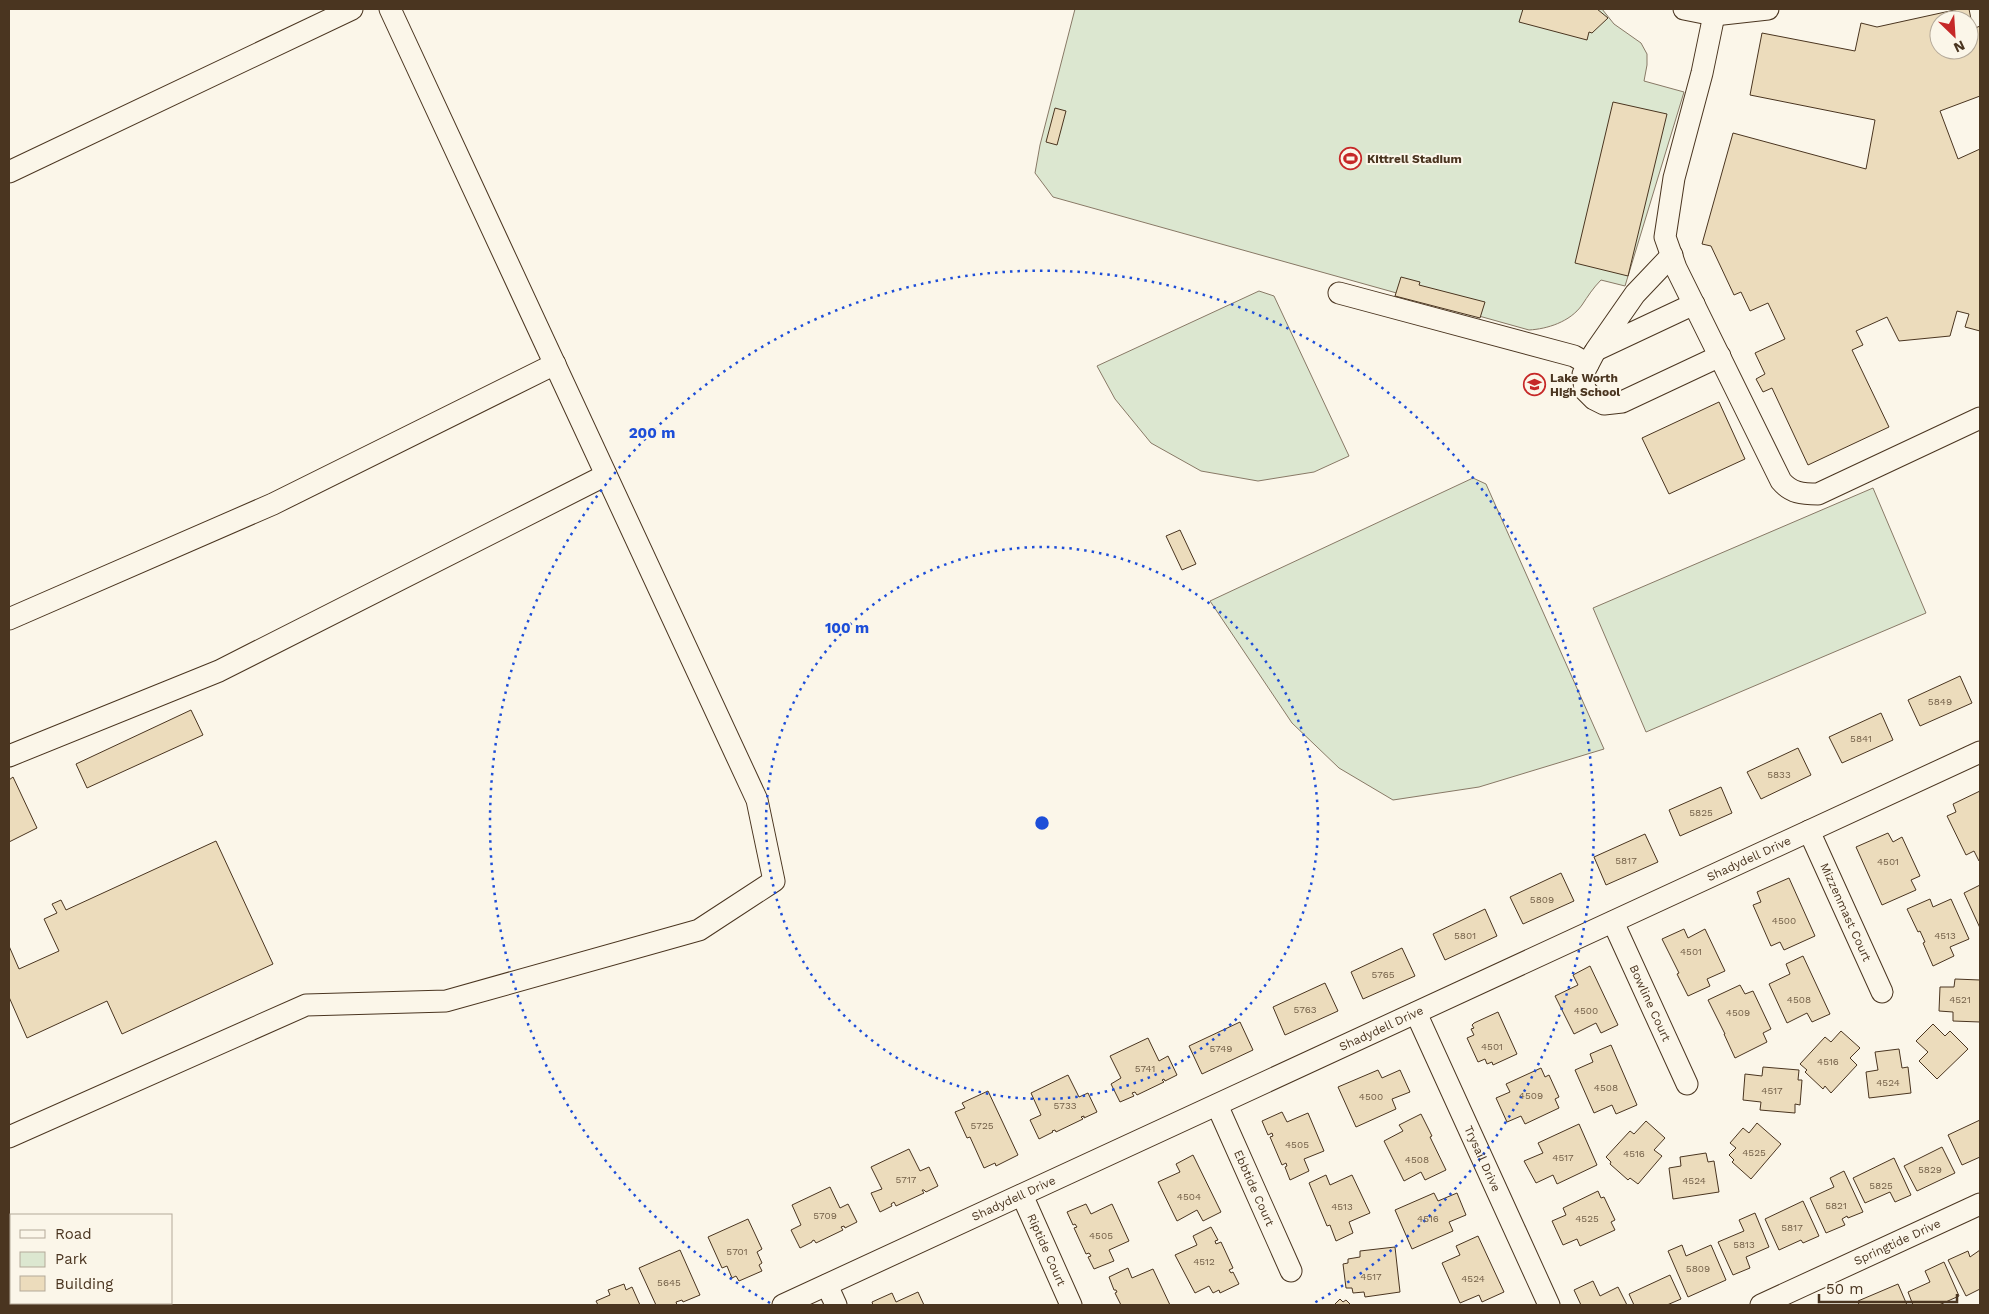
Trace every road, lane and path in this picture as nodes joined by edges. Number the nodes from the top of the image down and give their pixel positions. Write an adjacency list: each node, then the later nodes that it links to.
1 (352, 9): 6 (street)
2 (390, 9): 12 (street)
3 (1684, 9): 5 (street)
4 (1768, 9): 5 (street)
5 (1714, 15): 7 (street)
6 (9, 172)
7 (1672, 254): 9 (street); 11 (street)
8 (1339, 293): 11 (street)
9 (1694, 304): 10 (street); 11 (street)
10 (1720, 356): 11 (street); 13 (street)
11 (1592, 357)
12 (554, 364): 14 (street); 15 (street)
13 (1980, 418)
14 (606, 475): 17 (street); 24 (street)
15 (9, 620)
16 (1980, 752): 18 (street, Shadydell Drive)
17 (9, 756)
18 (1809, 831): 19 (street, Shadydell Drive); 20 (street, Mizzenmast Court)
19 (1614, 922): 21 (street, Shadydell Drive); 22 (street, Bowline Court)
20 (1882, 992)
21 (1416, 1013): 23 (street, Shadydell Drive); 32 (street, Trysail Drive)
22 (1687, 1084)
23 (1217, 1105): 25 (street, Shadydell Drive); 27 (street, Ebbtide Court)
24 (9, 1137)
25 (1022, 1195): 28 (street, Shadydell Drive); 31 (street, Riptide Court)
26 (1980, 1204): 33 (street, Springtide Drive)
27 (1291, 1271)
28 (827, 1285): 29 (street, Shadydell Drive); 30 (street)
29 (783, 1305)
30 (836, 1305)
31 (1071, 1305)
32 (1549, 1305)
33 (1761, 1305)

